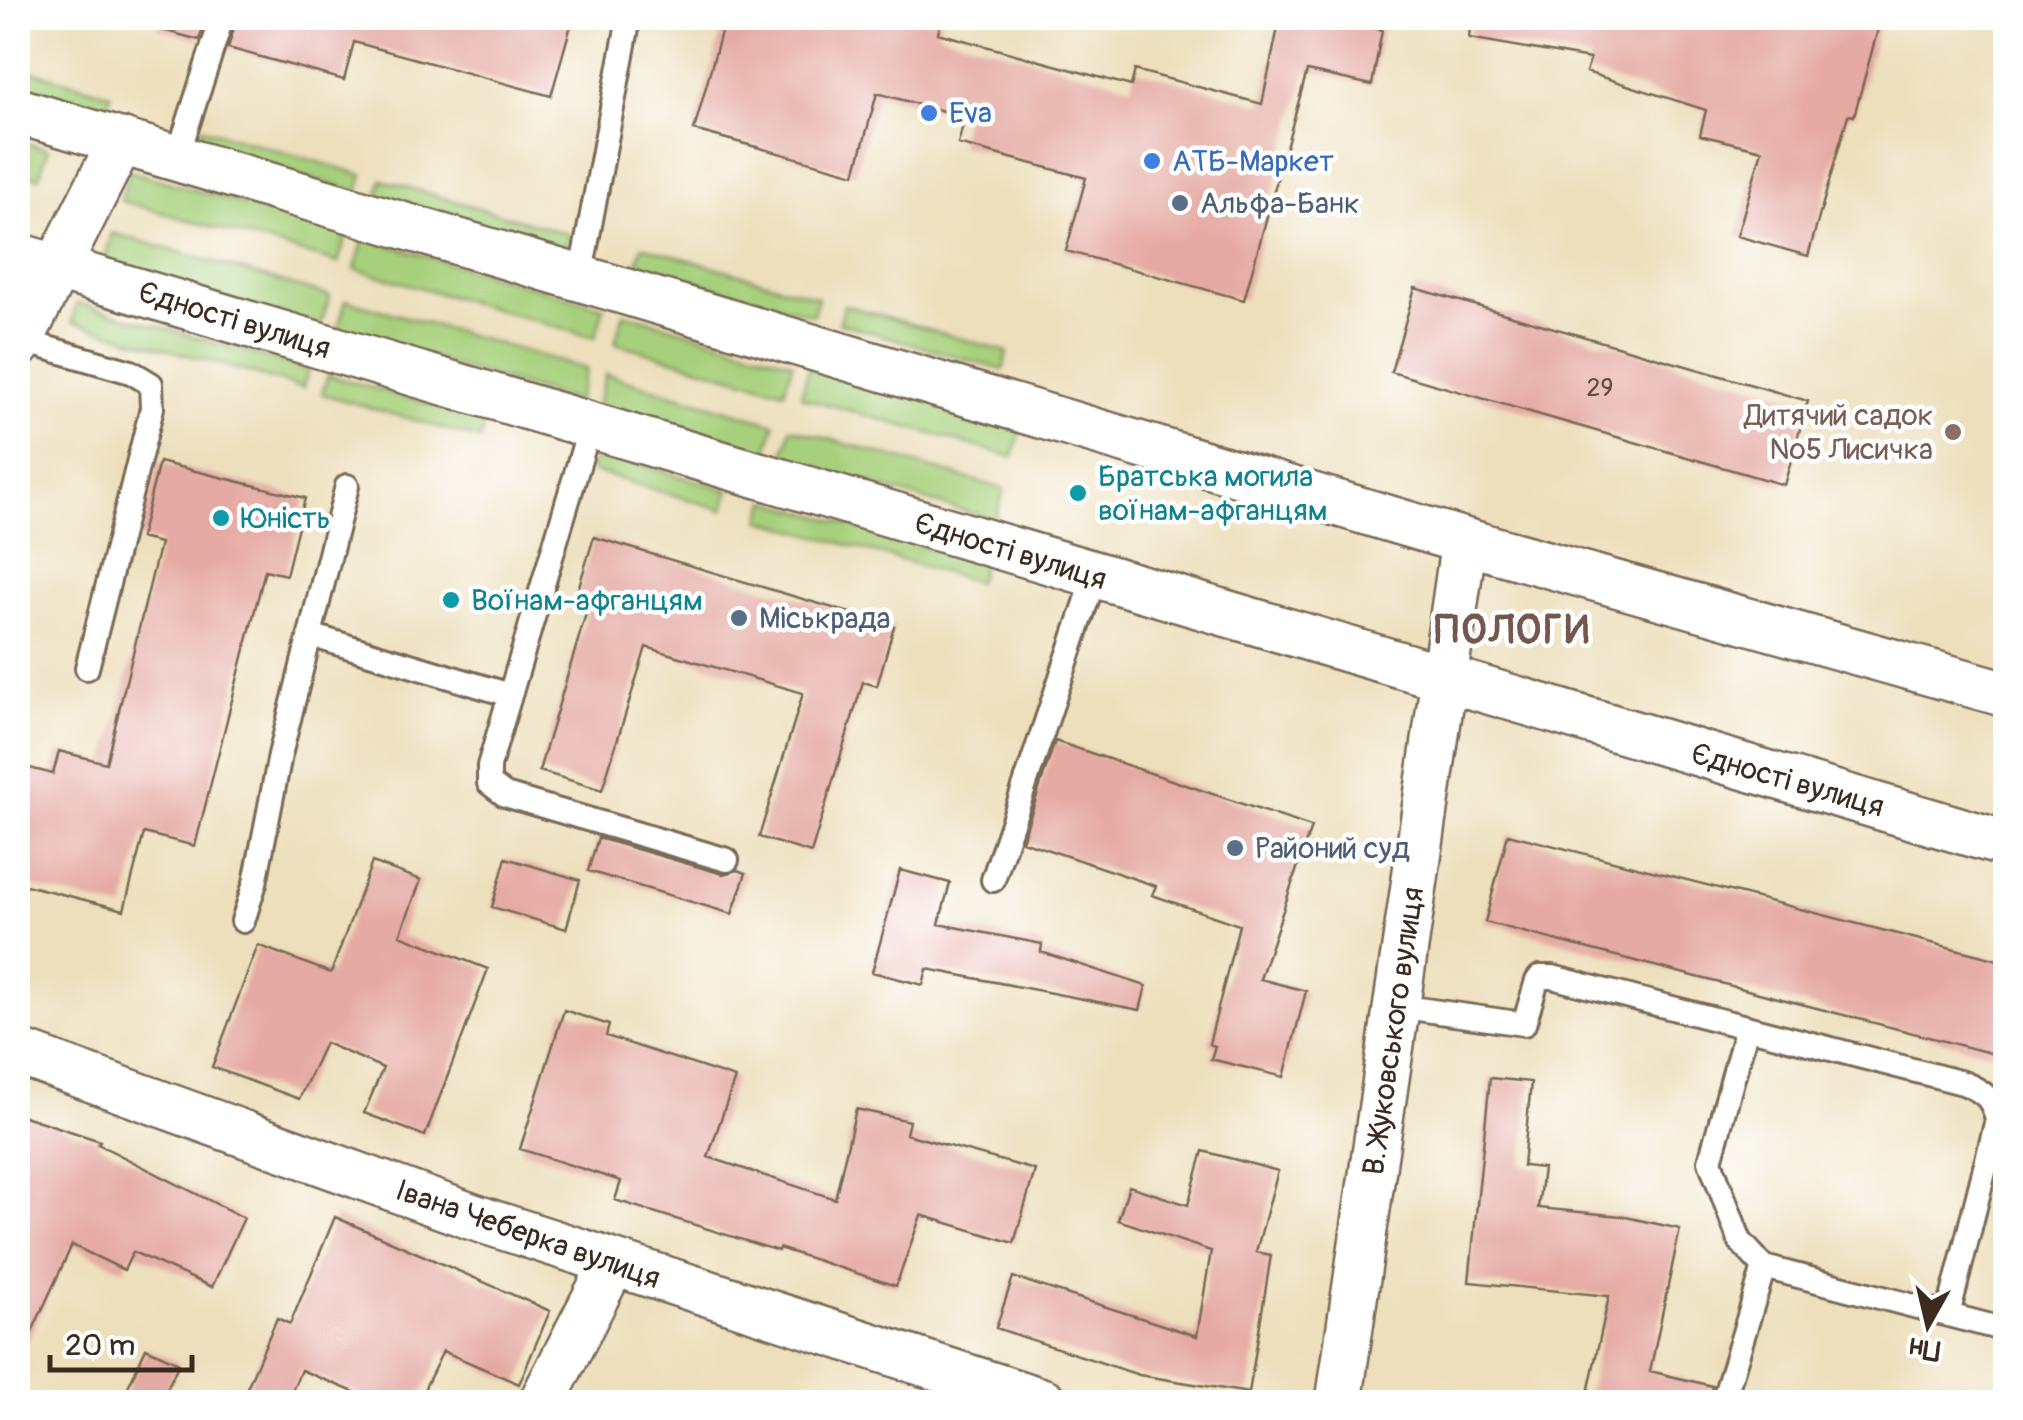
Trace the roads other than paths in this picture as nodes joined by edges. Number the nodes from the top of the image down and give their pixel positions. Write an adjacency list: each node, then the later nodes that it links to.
1 (222, 18): 5 (lane)
2 (629, 18): 7 (lane)
3 (18, 111): 4 (street)
4 (121, 141): 5 (street); 6 (street)
5 (177, 158): 7 (street)
6 (37, 261): 8 (street); 9 (street, Єдності вулиця)
7 (580, 278): 11 (street)
8 (19, 342): 14 (lane)
9 (590, 426): 12 (street, Єдності вулиця); 16 (lane)
10 (347, 486): 13 (lane)
11 (1464, 541): 15 (street, В. Жуковського вулиця); 17 (street)
12 (1094, 576): 15 (street, Єдності вулиця); 20 (lane)
13 (310, 635): 16 (lane); 21 (lane)
14 (87, 668)
15 (1444, 679): 18 (street, Єдності вулиця); 22 (street, В. Жуковського вулиця)
16 (510, 694): 19 (lane)
17 (2006, 694)
18 (2006, 844)
19 (728, 860)
20 (993, 880)
21 (243, 920)
22 (1397, 1006): 23 (lane); 31 (street, В. Жуковського вулиця)
23 (1747, 1027): 26 (lane); 27 (lane)
24 (18, 1052): 25 (street, Івана Чеберка вулиця)
25 (612, 1263): 29 (street); 30 (street, Івана Чеберка вулиця)
26 (1764, 1267): 27 (lane); 32 (lane)
27 (1948, 1316): 28 (lane)
28 (2006, 1330)
29 (542, 1402)
30 (1044, 1402)
31 (1340, 1402)
32 (1722, 1402)

